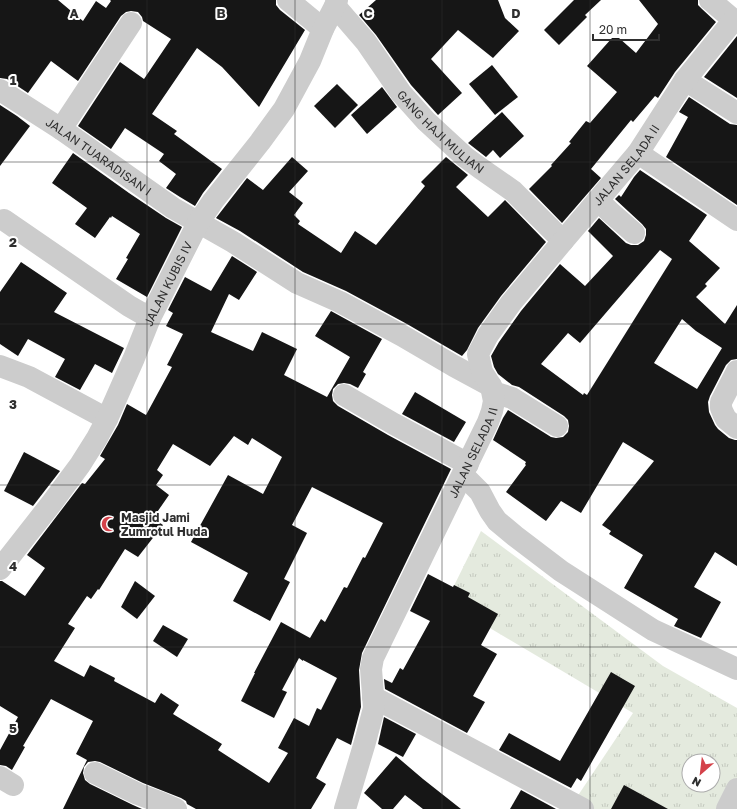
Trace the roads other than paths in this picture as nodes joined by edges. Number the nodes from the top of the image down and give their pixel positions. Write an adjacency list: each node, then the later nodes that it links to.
1 (288, 0): 6 (street)
2 (710, 0): 4 (street)
3 (336, 3): 6 (street, JALAN KUBIS IV); 17 (street, GANG HAJI MULIAN)
4 (735, 22): 7 (street, JALAN SELADA II)
5 (132, 23): 10 (street)
6 (323, 29): 15 (street, JALAN KUBIS IV)
7 (685, 80): 9 (street); 11 (street, JALAN SELADA II)
8 (0, 90): 10 (street, JALAN TUARADISAN I)
9 (737, 113)
10 (61, 129): 15 (street, JALAN TUARADISAN I)
11 (638, 153): 12 (street, JALAN SELADA II); 14 (street)
12 (598, 200): 16 (street); 17 (street, JALAN SELADA II)
13 (4, 220): 18 (street)
14 (737, 220)
15 (198, 223): 18 (street, JALAN KUBIS IV); 21 (street, JALAN TUARADISAN I)
16 (634, 233)
17 (563, 241): 21 (street, JALAN SELADA II)
18 (150, 318): 23 (street, JALAN KUBIS IV)
19 (0, 366): 23 (street)
20 (737, 371): 25 (street)
21 (492, 389): 24 (street, JALAN TUARADISAN I); 26 (street, JALAN SELADA II)
22 (344, 395): 26 (street)
23 (107, 419): 27 (street, JALAN KUBIS IV)
24 (557, 426)
25 (737, 428)
26 (465, 469): 28 (street); 29 (street, JALAN SELADA II)
27 (0, 569)
28 (737, 669)
29 (373, 697): 32 (street); 34 (street, JALAN SELADA II)
30 (95, 773): 33 (street)
31 (737, 789): 35 (street)
32 (572, 806)
33 (176, 809)
34 (345, 809)
35 (727, 809)

